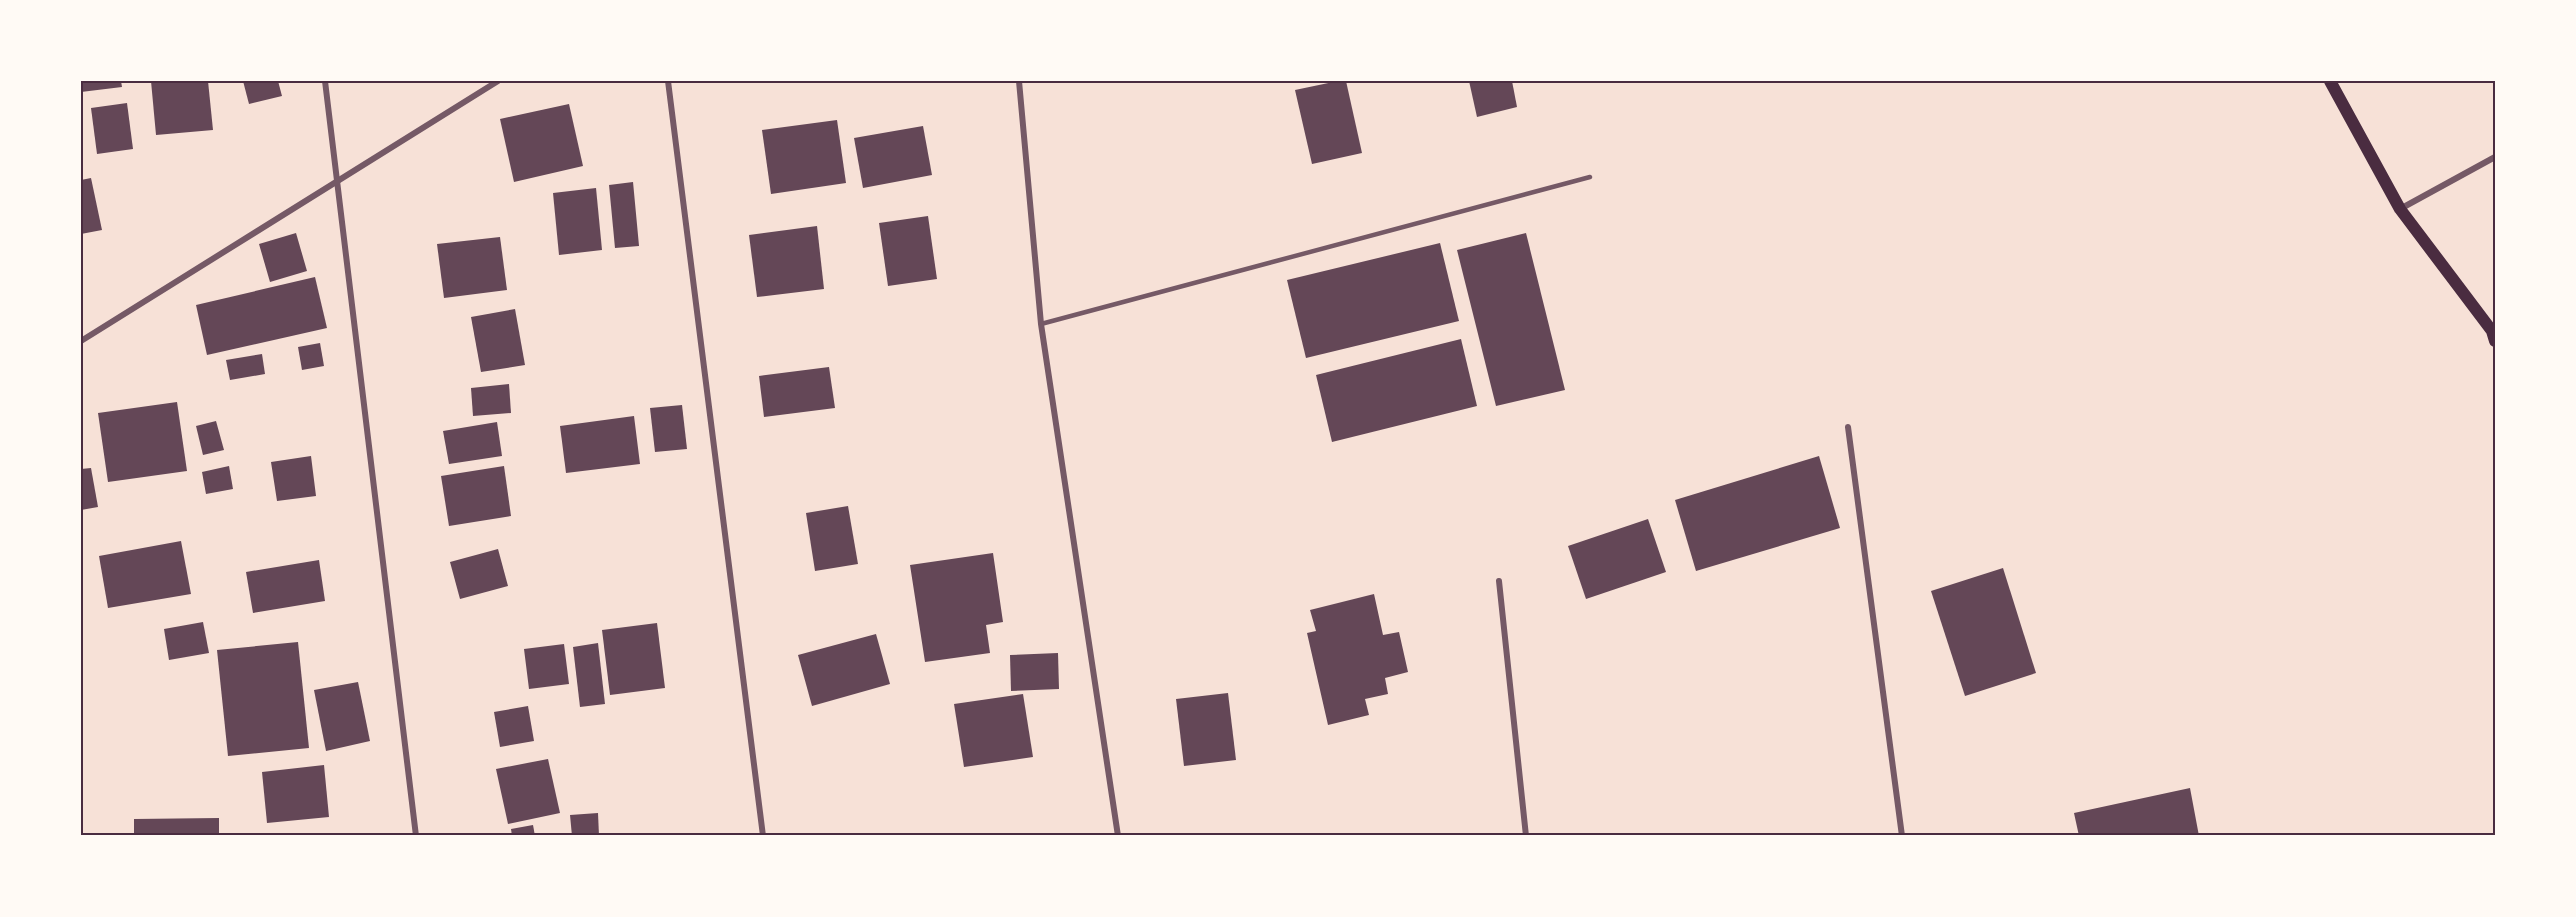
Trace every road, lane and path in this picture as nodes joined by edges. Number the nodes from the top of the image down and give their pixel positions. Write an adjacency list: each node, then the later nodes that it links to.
1 (325, 81): 8 (street)
2 (498, 81): 8 (street)
3 (668, 81): 16 (street)
4 (1019, 81): 10 (street)
5 (2330, 81): 9 (main road)
6 (2495, 157): 9 (street)
7 (1590, 177): 10 (lane)
8 (338, 183): 11 (street); 15 (street)
9 (2400, 209): 12 (main road)
10 (1041, 324): 17 (street)
11 (81, 341)
12 (2495, 341)
13 (1848, 427): 19 (street)
14 (1499, 581): 18 (street)
15 (417, 836)
16 (763, 836)
17 (1118, 836)
18 (1526, 836)
19 (1902, 836)

